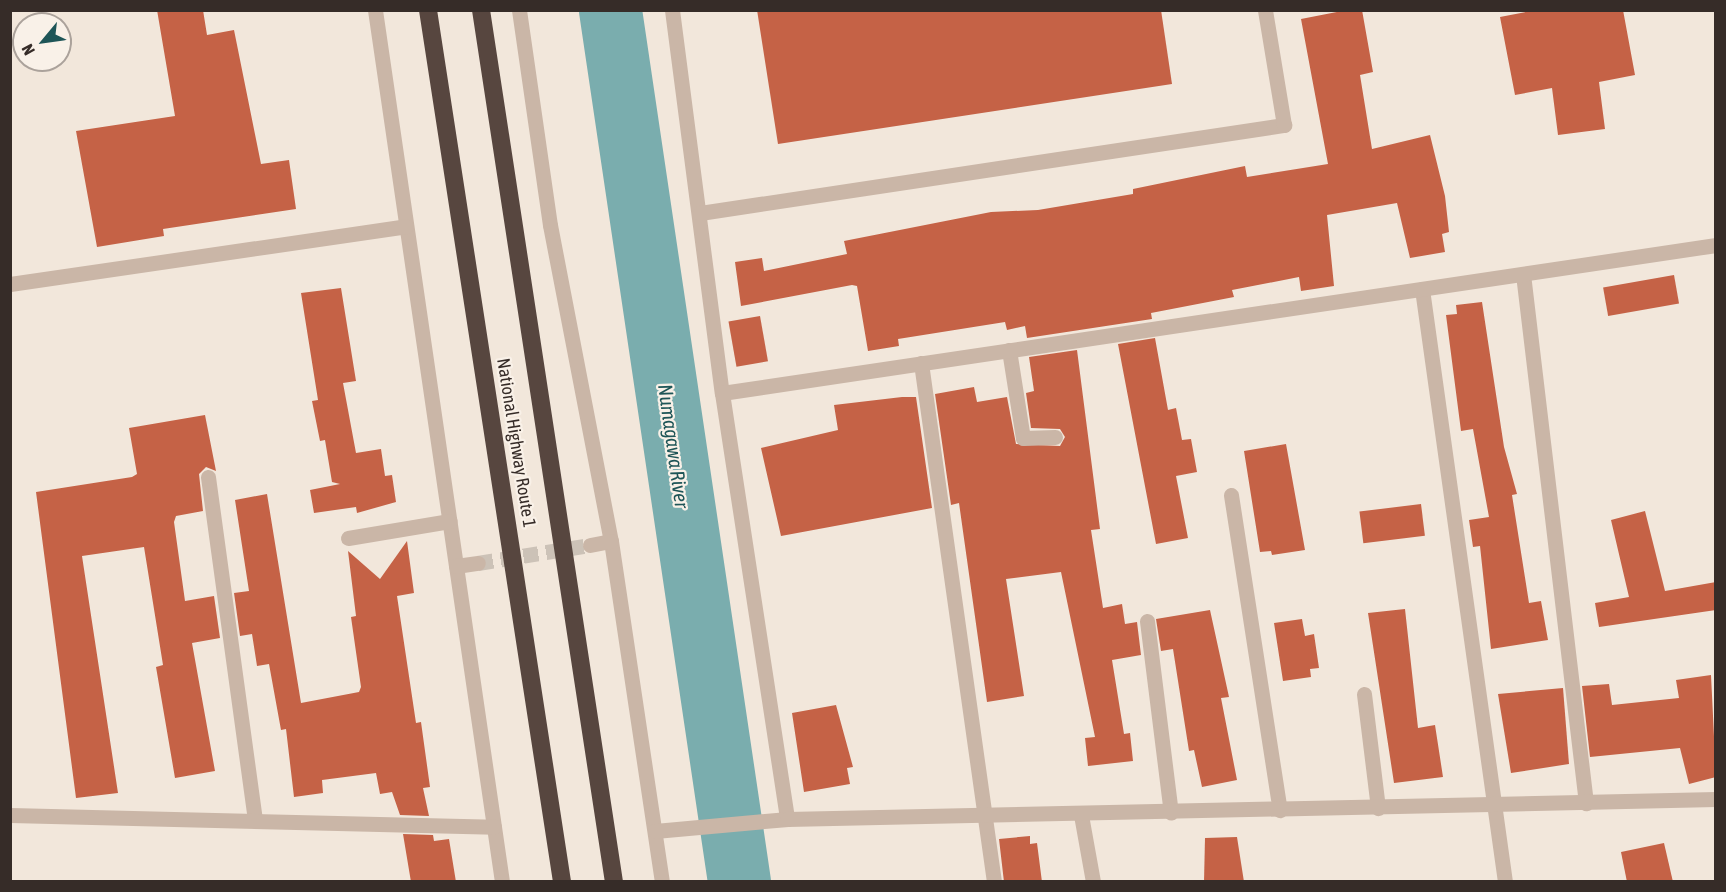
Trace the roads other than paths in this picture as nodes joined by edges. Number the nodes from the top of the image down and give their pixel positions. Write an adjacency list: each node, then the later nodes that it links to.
1 (375, 10): 8 (street)
2 (428, 10): 41 (highway, National Highway Route 1)
3 (481, 10): 42 (highway, National Highway Route 1)
4 (519, 10): 21 (street)
5 (672, 10): 7 (street)
6 (1265, 10): 7 (street)
7 (700, 213): 15 (street)
8 (406, 226): 11 (street); 19 (street)
9 (1716, 245): 10 (street)
10 (1523, 273): 12 (street); 28 (street)
11 (10, 284)
12 (1422, 289): 13 (street); 29 (street)
13 (1009, 350): 14 (street); 16 (street)
14 (921, 363): 15 (street); 34 (street)
15 (722, 393): 36 (street)
16 (1055, 437)
17 (208, 477): 37 (street)
18 (1231, 495): 31 (street)
19 (450, 521): 20 (street); 24 (street)
20 (348, 538)
21 (611, 541): 22 (street); 39 (street)
22 (590, 545)
23 (478, 563): 24 (street)
24 (456, 566): 38 (street)
25 (1147, 621): 32 (street)
26 (1364, 694): 30 (street)
27 (1716, 799): 28 (street)
28 (1586, 803): 29 (street)
29 (1493, 806): 30 (street); 46 (street)
30 (1378, 808): 31 (street)
31 (1280, 810): 32 (street)
32 (1171, 813): 35 (street)
33 (10, 815): 37 (street)
34 (984, 815): 35 (street); 36 (street); 44 (street)
35 (1081, 815): 45 (street)
36 (787, 819): 39 (street)
37 (255, 821): 38 (street)
38 (494, 826): 40 (street)
39 (655, 831): 43 (street)
40 (502, 882)
41 (562, 882)
42 (614, 882)
43 (662, 882)
44 (994, 882)
45 (1093, 882)
46 (1505, 882)

